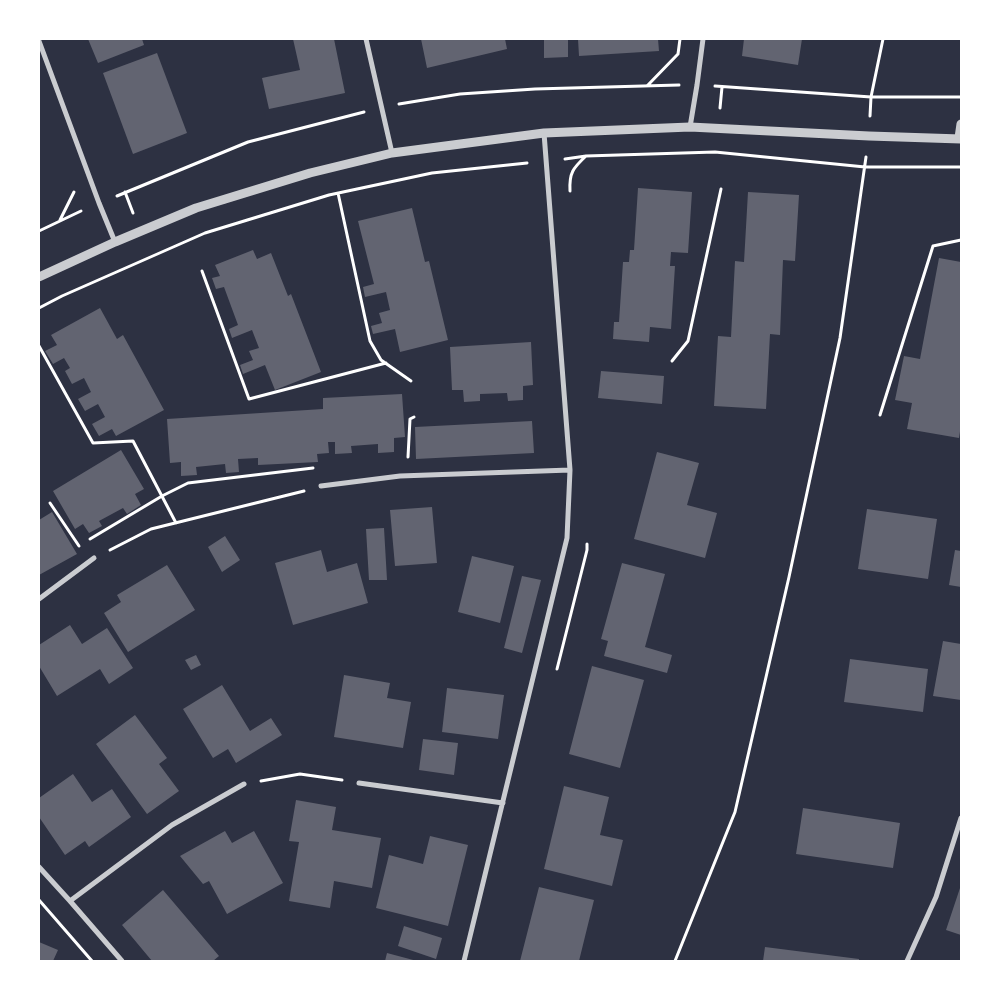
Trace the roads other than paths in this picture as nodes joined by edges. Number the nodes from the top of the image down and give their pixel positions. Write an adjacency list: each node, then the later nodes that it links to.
1 (366, 39): 8 (street)
2 (703, 39): 5 (street)
3 (39, 41): 9 (street)
4 (961, 124): 7 (street)
5 (690, 127): 6 (street); 7 (street)
6 (544, 133): 8 (street); 11 (street)
7 (960, 138)
8 (392, 153): 9 (street)
9 (115, 242): 10 (street)
10 (39, 277)
11 (570, 470): 12 (street); 17 (street)
12 (321, 486)
13 (92, 560): 14 (street)
14 (39, 599)
15 (359, 783): 17 (street)
16 (244, 784): 20 (street)
17 (503, 803): 22 (street)
18 (961, 818): 23 (street)
19 (39, 867): 20 (street)
20 (70, 901): 21 (street)
21 (122, 961)
22 (464, 961)
23 (907, 961)

